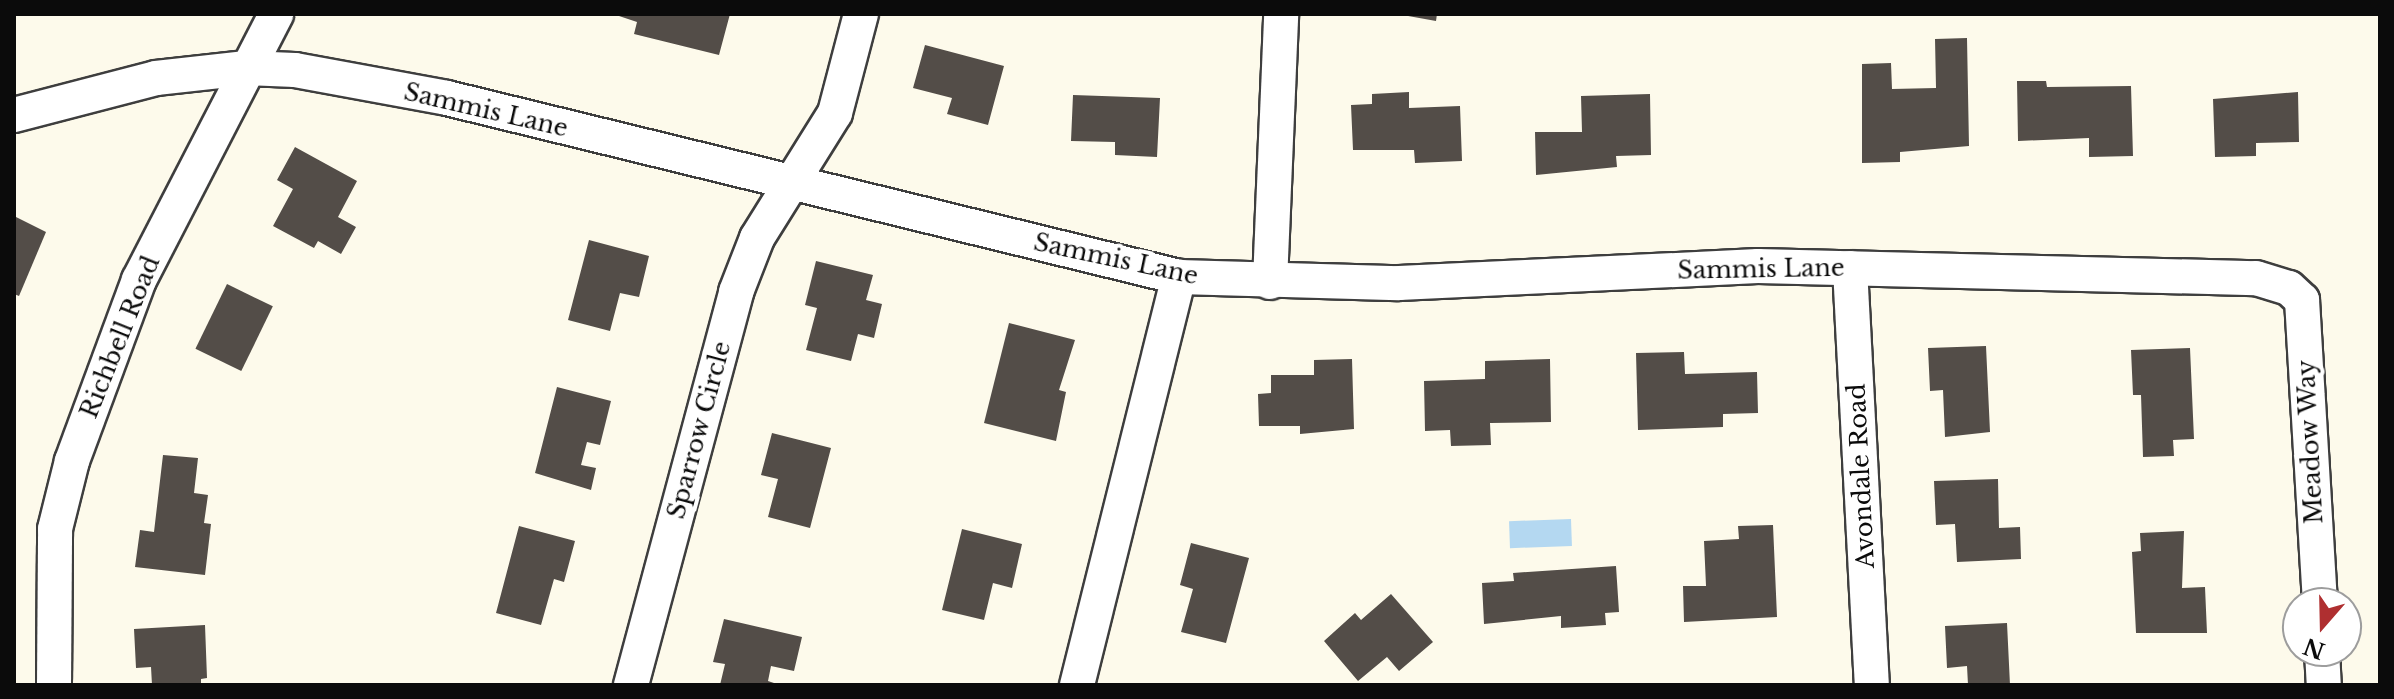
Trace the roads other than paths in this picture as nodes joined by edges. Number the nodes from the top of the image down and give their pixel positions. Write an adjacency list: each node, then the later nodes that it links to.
1 (276, 14): 4 (street, Richbell Road)
2 (861, 14): 6 (street, Sparrow Circle)
3 (1281, 14): 9 (street)
4 (246, 68): 5 (street, Sammis Lane); 6 (street, Sammis Lane); 12 (street, Richbell Road)
5 (14, 115)
6 (793, 185): 8 (street, Sammis Lane); 13 (street, Sparrow Circle)
7 (1850, 268): 9 (street, Sammis Lane); 10 (street, Sammis Lane); 15 (street, Avondale Road)
8 (1179, 277): 9 (street, Sammis Lane); 14 (street)
9 (1270, 282)
10 (2289, 288): 11 (street, Meadow Way)
11 (2319, 587)
12 (54, 685)
13 (631, 685)
14 (1077, 685)
15 (1872, 685)

